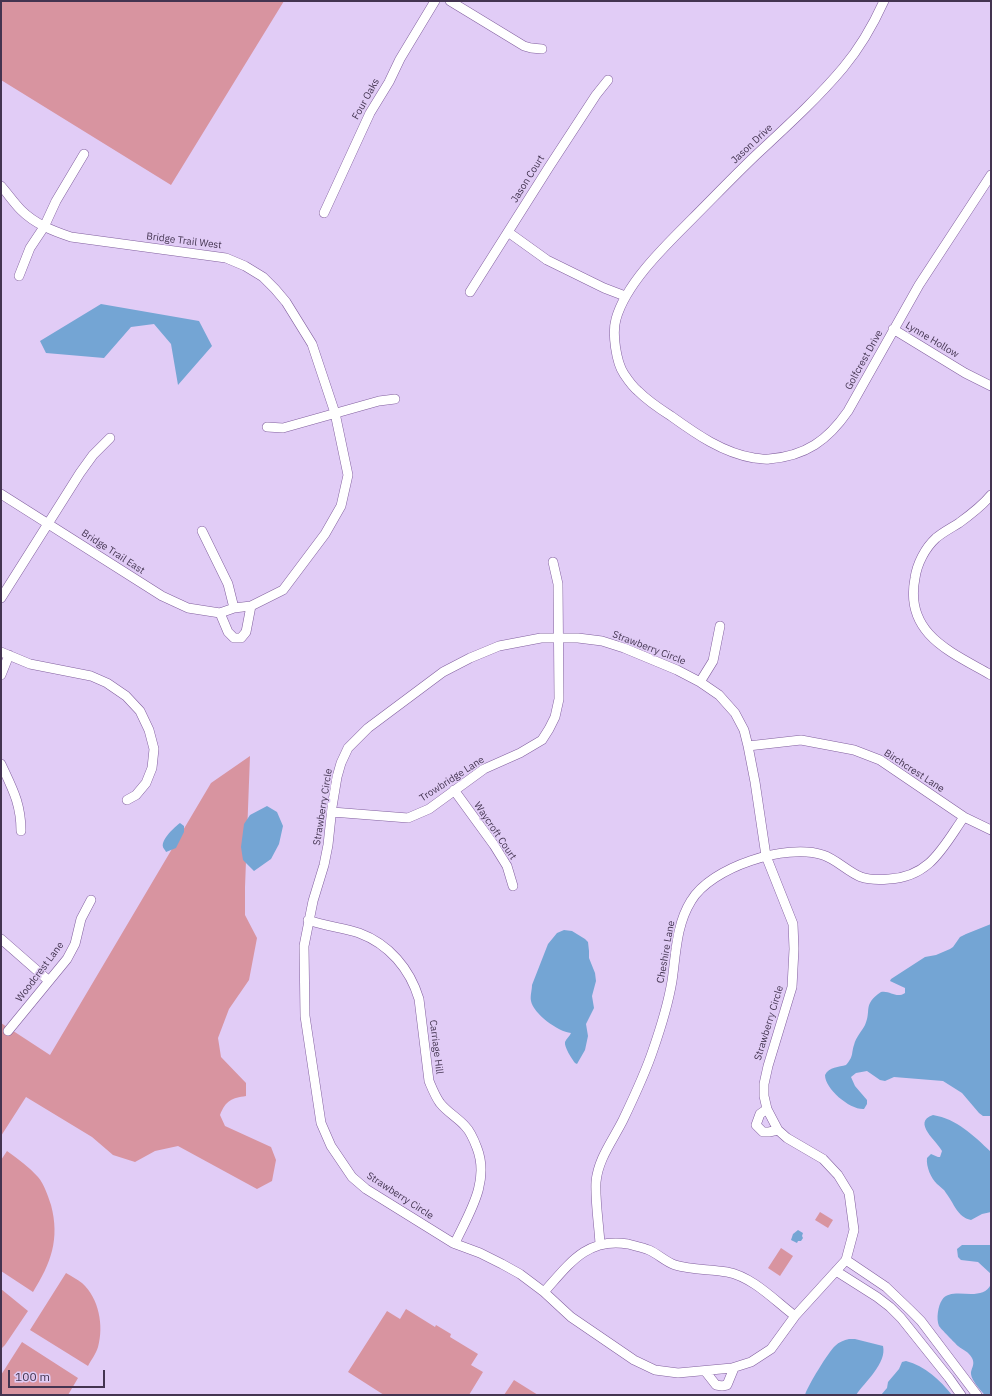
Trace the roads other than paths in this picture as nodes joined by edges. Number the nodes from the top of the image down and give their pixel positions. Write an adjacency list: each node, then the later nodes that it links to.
1 (435, 1): 9 (street, Four Oaks)
2 (450, 1): 4 (street)
3 (884, 1): 14 (street, Jason Drive)
4 (542, 49)
5 (608, 80): 11 (street, Jason Court)
6 (84, 154): 10 (street)
7 (991, 175): 15 (street, Golfcrest Drive)
8 (1, 186): 10 (street, Bridge Trail West)
9 (324, 213)
10 (44, 227): 12 (street); 18 (street, Bridge Trail West)
11 (508, 232): 13 (street, Jason Court); 14 (street)
12 (19, 276)
13 (470, 292)
14 (625, 296): 20 (street, Jason Drive)
15 (893, 329): 16 (street, Lynne Hollow); 20 (street, Golfcrest Drive)
16 (991, 386)
17 (395, 399): 18 (street)
18 (335, 413): 19 (street); 26 (street, Bridge Trail West)
19 (267, 426)
20 (699, 435)
21 (110, 438): 24 (street)
22 (1, 494): 24 (street, Bridge Trail East)
23 (991, 495): 35 (street)
24 (49, 524): 28 (street); 31 (street, Bridge Trail East)
25 (202, 531): 30 (street)
26 (325, 534): 29 (street, Bridge Trail East)
27 (553, 562): 33 (street, Trowbridge Lane)
28 (1, 598)
29 (251, 606): 30 (street, Bridge Trail East); 31 (street)
30 (234, 608): 31 (street, Bridge Trail East)
31 (220, 613)
32 (720, 626): 37 (street)
33 (558, 638): 37 (street, Strawberry Circle); 40 (street, Trowbridge Lane); 42 (street, Strawberry Circle)
34 (5, 654): 36 (street); 41 (street)
35 (991, 675)
36 (1, 676)
37 (700, 682): 38 (street, Strawberry Circle)
38 (748, 746): 43 (street, Birchcrest Lane); 46 (street, Strawberry Circle)
39 (1, 764): 45 (street)
40 (454, 790): 42 (street, Trowbridge Lane); 47 (street, Waycroft Court)
41 (127, 800)
42 (332, 812): 49 (street, Strawberry Circle)
43 (964, 817): 44 (street, Birchcrest Lane); 46 (street, Cheshire Lane)
44 (991, 830)
45 (21, 831)
46 (766, 856): 53 (street, Strawberry Circle); 56 (street, Cheshire Lane)
47 (513, 886)
48 (91, 900): 51 (street, Woodcrest Lane)
49 (308, 920): 55 (street, Strawberry Circle); 55 (street, Carriage Hill)
50 (1, 939): 51 (street)
51 (49, 981): 52 (street, Woodcrest Lane)
52 (8, 1031)
53 (767, 1109): 54 (street, Strawberry Circle); 54 (street)
54 (778, 1130): 57 (street, Strawberry Circle)
55 (455, 1243): 59 (street, Strawberry Circle)
56 (600, 1244): 59 (street); 61 (street)
57 (846, 1260): 58 (street, Strawberry Circle); 60 (street)
58 (836, 1271): 61 (street, Strawberry Circle); 62 (street)
59 (544, 1292): 64 (street, Strawberry Circle)
60 (910, 1310): 62 (street); 65 (street)
61 (795, 1316): 63 (street, Strawberry Circle)
62 (901, 1318): 66 (street)
63 (734, 1368): 64 (street, Strawberry Circle); 64 (street)
64 (705, 1371)
65 (958, 1371): 66 (street); 68 (street)
66 (949, 1378): 67 (street)
67 (961, 1395)
68 (977, 1395)

